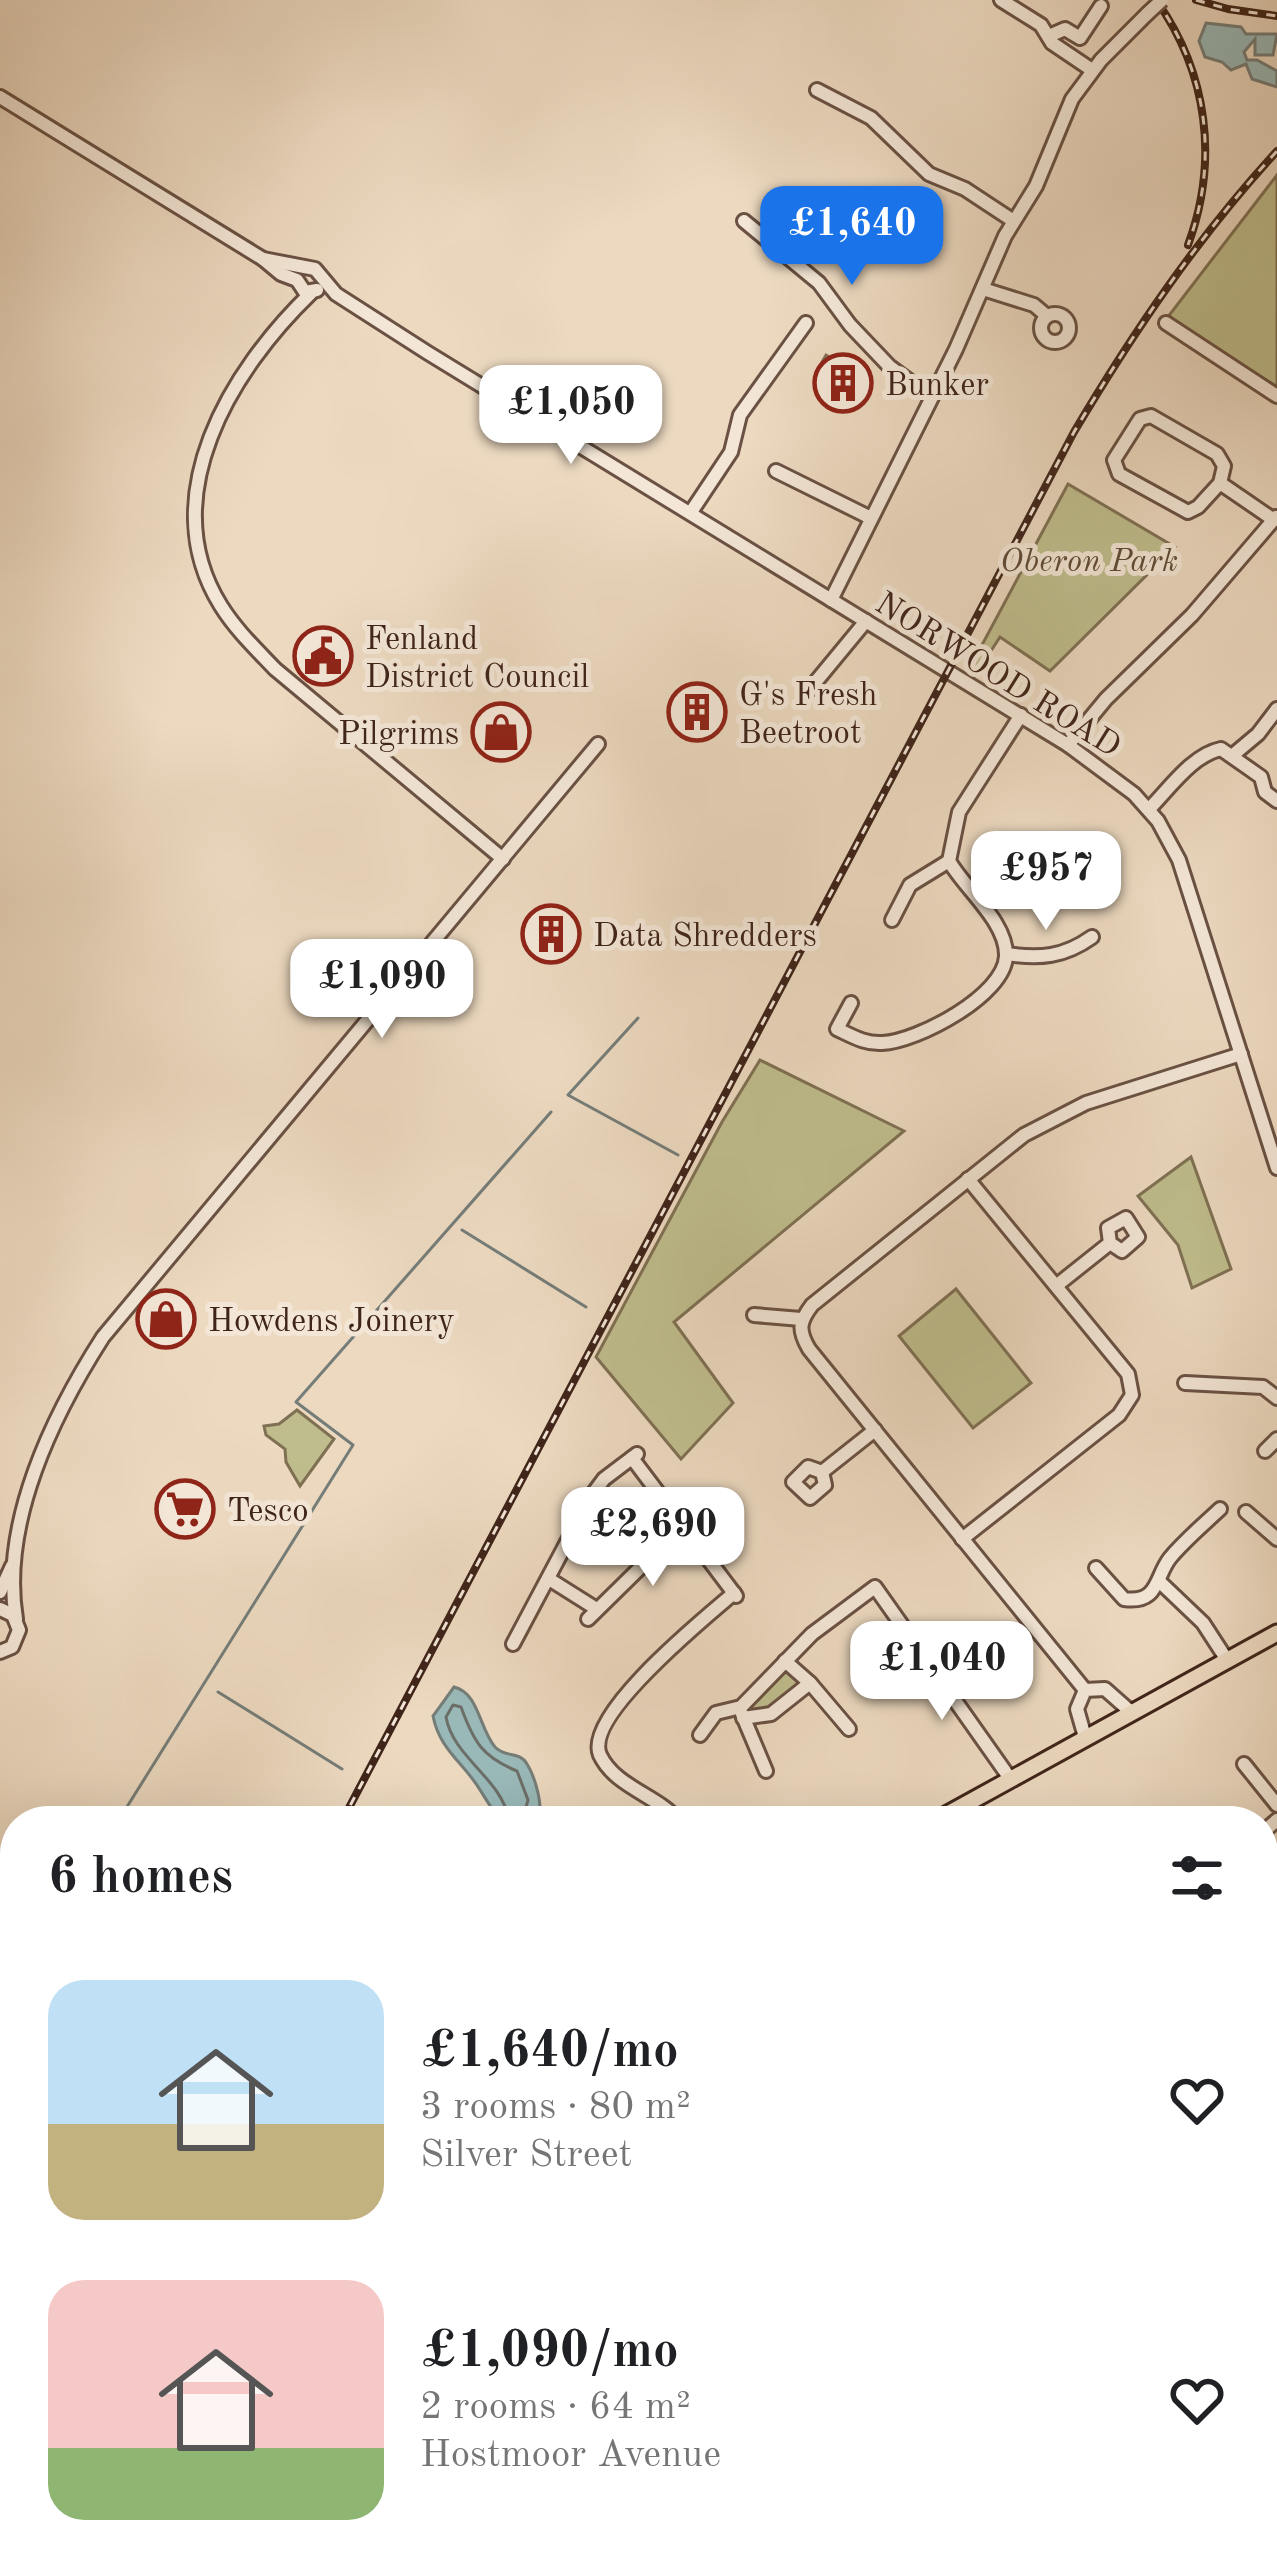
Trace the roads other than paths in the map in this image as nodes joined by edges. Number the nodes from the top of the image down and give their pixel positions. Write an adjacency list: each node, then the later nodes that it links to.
1 (1162, 0): 5 (street, NORWOOD ROAD, bridge)
2 (1006, 2): 4 (street)
3 (1101, 6): 4 (street)
4 (1049, 36): 5 (street)
5 (1092, 70): 8 (street, NORWOOD ROAD)
6 (818, 90): 8 (street)
7 (0, 97): 10 (street)
8 (1012, 220): 11 (street, NORWOOD ROAD)
9 (744, 221): 16 (street)
10 (309, 283): 19 (street); 32 (street)
11 (983, 289): 12 (street); 16 (street, NORWOOD ROAD)
12 (1047, 316)
13 (1166, 322): 15 (street)
14 (806, 323): 19 (street)
15 (1277, 396)
16 (931, 397): 20 (street, NORWOOD ROAD)
17 (776, 471): 20 (street)
18 (1220, 483): 18 (street); 21 (street)
19 (691, 512): 22 (street)
20 (872, 518): 22 (street, NORWOOD ROAD)
21 (1275, 518): 28 (street)
22 (831, 600): 23 (street, NORWOOD ROAD)
23 (866, 621): 24 (street); 26 (street, NORWOOD ROAD)
24 (809, 690)
25 (1277, 710): 29 (street)
26 (1021, 715): 28 (street, NORWOOD ROAD); 33 (street)
27 (598, 744): 32 (street)
28 (1068, 746): 31 (street, NORWOOD ROAD)
29 (1233, 755): 30 (street); 31 (street)
30 (1277, 802)
31 (1149, 809): 38 (street, NORWOOD ROAD)
32 (503, 860): 56 (street)
33 (949, 861): 34 (street); 36 (street)
34 (892, 920)
35 (1092, 937): 36 (street)
36 (1006, 954): 37 (street)
37 (851, 1003)
38 (1241, 1054): 39 (street, NORWOOD ROAD); 40 (street)
39 (1277, 1168)
40 (968, 1179): 42 (street); 44 (street)
41 (1110, 1243): 42 (street)
42 (1056, 1286): 54 (street)
43 (754, 1315): 44 (street)
44 (801, 1319): 47 (street)
45 (1185, 1383): 46 (street)
46 (1277, 1398)
47 (875, 1430): 50 (street); 54 (street)
48 (1277, 1439): 49 (street)
49 (1265, 1451)
50 (822, 1472)
51 (1220, 1509): 59 (street)
52 (1246, 1512): 55 (street)
53 (686, 1530): 58 (street); 58 (street); 79 (street)
54 (962, 1539): 69 (street)
55 (1277, 1539)
56 (16, 1556): 60 (street); 62 (street)
57 (1096, 1568): 59 (street)
58 (549, 1579): 64 (street)
59 (1161, 1583): 66 (street)
60 (0, 1592)
61 (0, 1610): 62 (street)
62 (16, 1619): 65 (street)
63 (1277, 1633): 66 (main road)
64 (513, 1644)
65 (1, 1653)
66 (1227, 1660): 70 (main road)
67 (785, 1661): 68 (street); 71 (street); 77 (street)
68 (810, 1683): 71 (street); 72 (street)
69 (1084, 1690): 70 (street); 74 (street)
70 (1131, 1712): 74 (main road)
71 (742, 1713): 73 (street); 76 (street)
72 (849, 1729)
73 (700, 1735)
74 (1085, 1737): 77 (main road)
75 (1244, 1764): 78 (street)
76 (766, 1771)
77 (1010, 1777): 80 (main road)
78 (1277, 1805)
79 (663, 1806)
80 (960, 1806)

